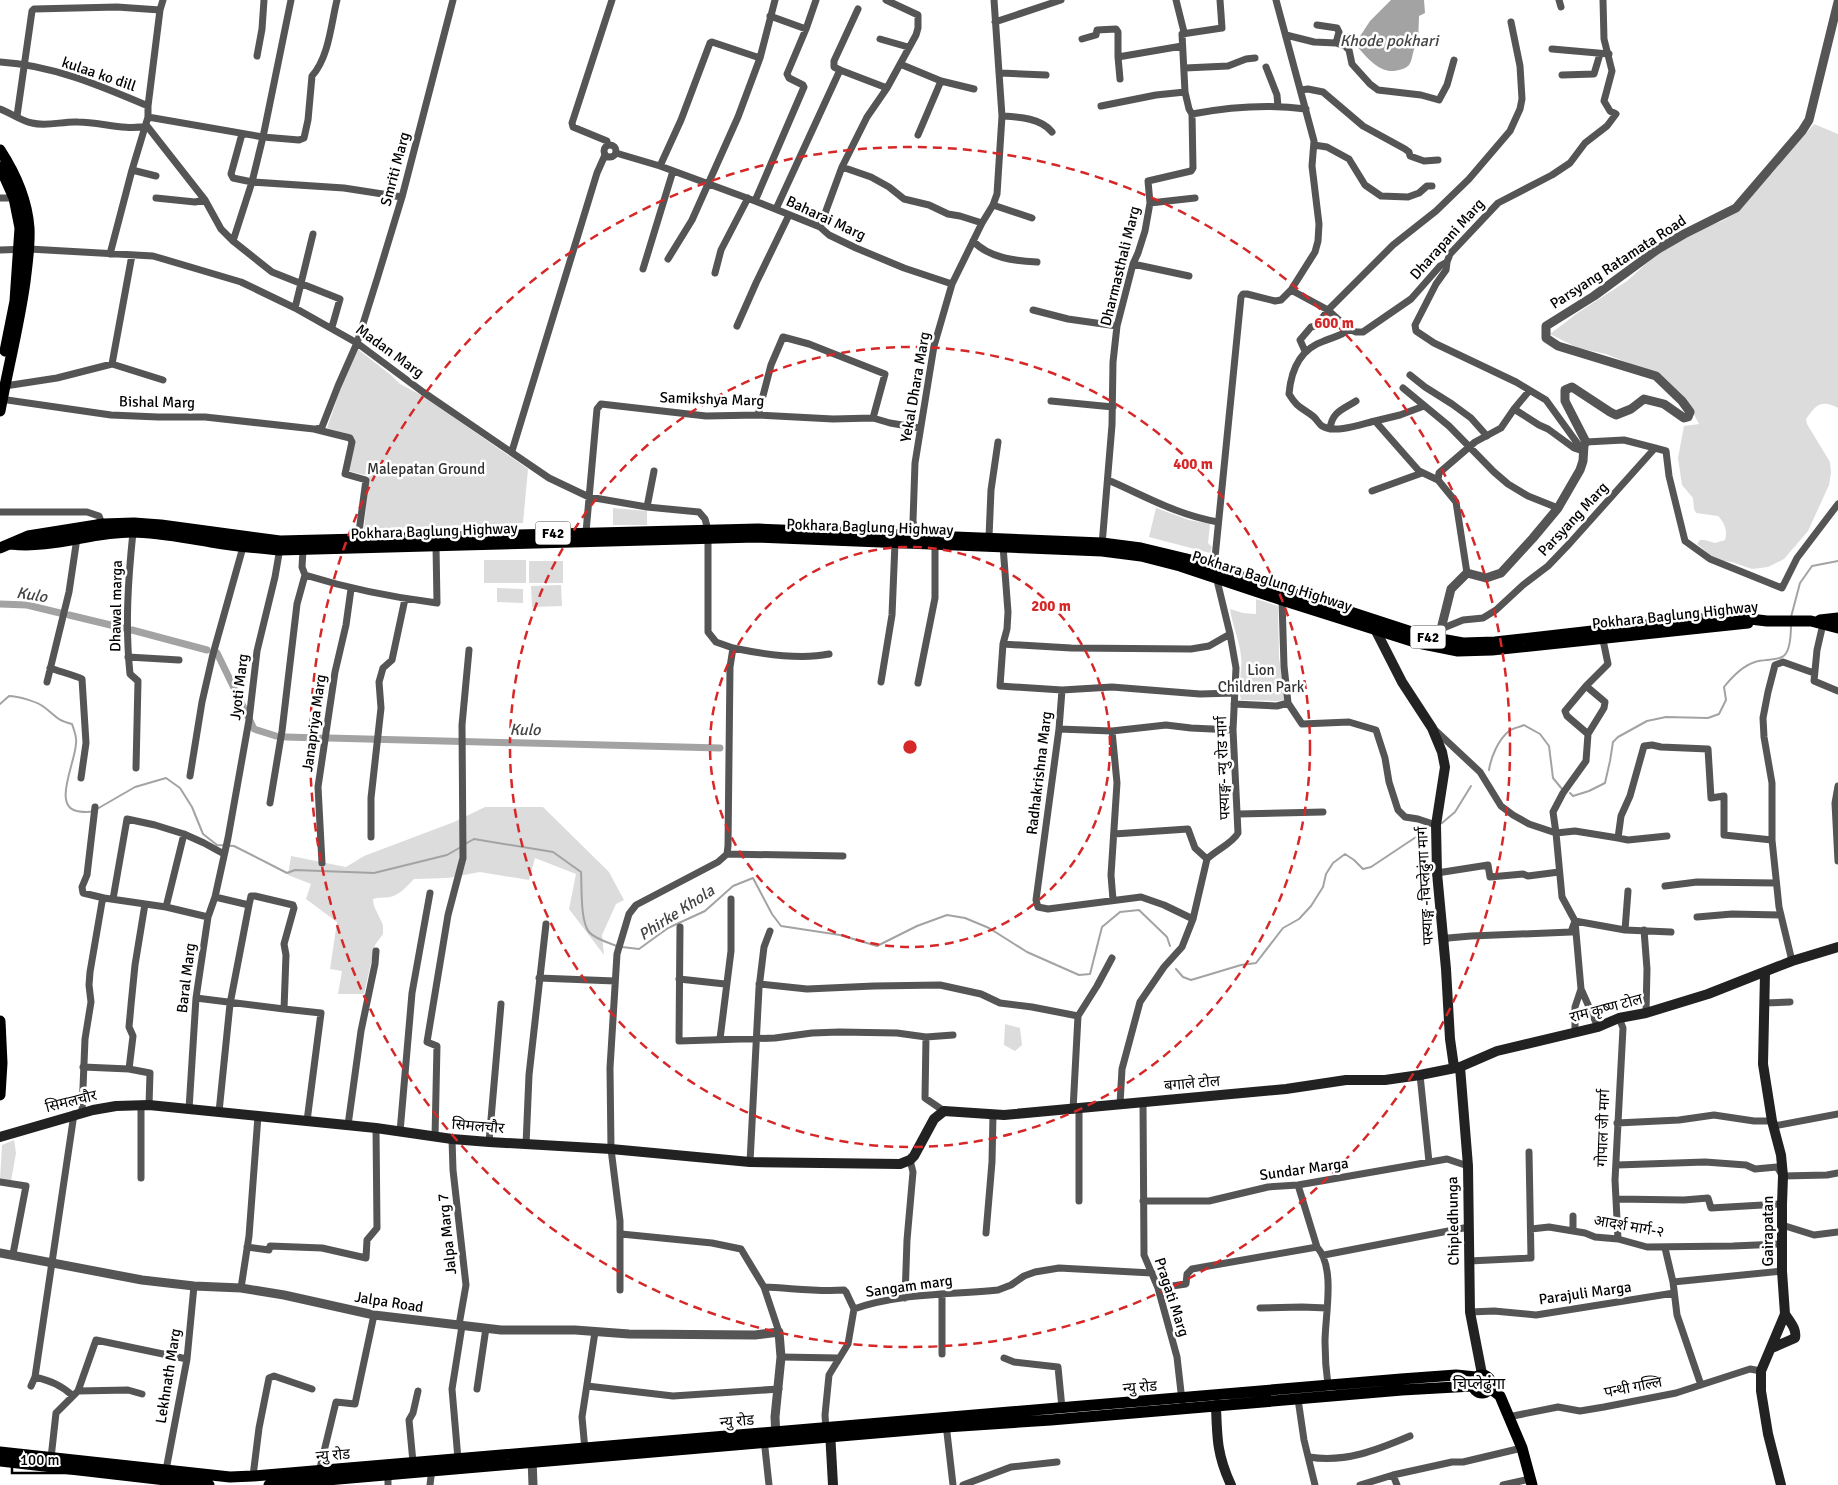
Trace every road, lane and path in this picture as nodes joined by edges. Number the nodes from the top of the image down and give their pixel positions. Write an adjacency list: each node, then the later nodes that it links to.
1 (163, 0): 18 (street, kulaa ko dill)
2 (264, 0): 35 (street)
3 (291, 0): 68 (street)
4 (337, 0): 68 (street)
5 (453, 0): 87 (street, Smriti Marg)
6 (612, 0): 69 (street)
7 (774, 0): 20 (street)
8 (816, 0): 24 (street)
9 (886, 0): 31 (street)
10 (994, 0): 21 (street, Yekal Dhara Marg)
11 (1061, 0): 21 (street)
12 (1176, 0): 25 (street)
13 (1220, 0): 25 (street)
14 (1276, 0): 26 (street)
15 (1603, 0): 34 (street)
16 (1838, 2): 145 (street, Parsyang Ratamata Road)
17 (76, 4): 18 (street); 42 (street)
18 (160, 10): 55 (street, kulaa ko dill)
19 (858, 10): 45 (street)
20 (770, 16): 24 (street); 37 (street)
21 (995, 22): 46 (street, Yekal Dhara Marg)
22 (1511, 22): 117 (street)
23 (1317, 24): 29 (street)
24 (806, 29): 90 (street)
25 (1184, 32): 30 (street, Dharmasthali Marg)
26 (1286, 35): 29 (street); 53 (street)
27 (880, 38): 31 (street)
28 (1082, 40): 36 (street)
29 (1336, 43): 39 (street)
30 (1182, 46): 36 (street); 44 (street, Dharmasthali Marg)
31 (908, 47): 41 (street)
32 (1552, 50): 33 (street)
33 (1600, 54): 34 (street); 48 (street)
34 (1609, 54): 107 (street, Dharapani Marg)
35 (257, 56)
36 (1118, 57): 49 (street)
37 (760, 58): 75 (street); 82 (street)
38 (1255, 58): 44 (street)
39 (1454, 60)
40 (0, 62): 42 (street, kulaa ko dill)
41 (900, 64): 50 (street); 51 (street)
42 (23, 65): 55 (street, kulaa ko dill); 61 (street)
43 (1266, 67): 57 (street)
44 (1184, 68): 54 (street, Dharmasthali Marg)
45 (840, 70): 51 (street); 93 (street)
46 (1000, 73): 47 (street); 62 (street, Yekal Dhara Marg)
47 (1046, 75)
48 (1562, 75)
49 (1120, 79)
50 (941, 81): 52 (street); 67 (street)
51 (888, 88): 77 (street)
52 (974, 89)
53 (1301, 90): 59 (street); 74 (street)
54 (1185, 92): 56 (street); 60 (street, Dharmasthali Marg)
55 (148, 106): 63 (street)
56 (1101, 106)
57 (1278, 107): 59 (street); 60 (street)
58 (0, 109): 61 (street)
59 (1306, 109): 70 (street)
60 (1192, 114): 91 (street, Dharmasthali Marg)
61 (17, 116): 64 (street)
62 (1002, 116): 65 (street); 92 (street, Yekal Dhara Marg)
63 (148, 117): 64 (street); 66 (street)
64 (146, 126): 78 (street); 89 (street)
65 (1052, 132)
66 (242, 134): 68 (street); 81 (street)
67 (918, 135)
68 (263, 137): 81 (street)
69 (608, 145): 72 (street); 73 (street)
70 (1314, 146): 83 (street); 114 (street)
71 (0, 150): 102 (main road)
72 (616, 153): 73 (street); 75 (street, Baharai Marg)
73 (605, 155): 148 (street)
74 (1438, 160)
75 (660, 166): 79 (street, Baharai Marg)
76 (0, 167): 85 (main road)
77 (842, 167): 96 (street); 97 (street)
78 (132, 170): 80 (street); 103 (street)
79 (673, 171): 82 (street, Baharai Marg); 109 (street)
80 (156, 176)
81 (252, 182): 87 (street); 99 (street)
82 (708, 184): 90 (street, Baharai Marg); 105 (street)
83 (1432, 186)
84 (0, 198): 85 (street)
85 (14, 198): 102 (main road)
86 (156, 198): 89 (street)
87 (402, 198): 122 (street, Smriti Marg)
88 (1195, 198): 91 (street)
89 (205, 200): 99 (street)
90 (752, 200): 93 (street, Baharai Marg); 110 (street)
91 (1150, 203): 108 (street, Dharmasthali Marg)
92 (993, 205): 95 (street); 96 (street, Yekal Dhara Marg)
93 (776, 209): 94 (street, Baharai Marg)
94 (789, 214): 97 (street, Baharai Marg); 118 (street)
95 (1032, 218)
96 (982, 223): 100 (street, Yekal Dhara Marg)
97 (820, 227): 113 (street, Baharai Marg)
98 (313, 234): 112 (street)
99 (233, 241): 112 (street)
100 (973, 241): 106 (street); 113 (street, Yekal Dhara Marg)
101 (0, 250): 102 (street, Madan Marg)
102 (24, 250): 103 (street, Madan Marg); 125 (main road); 128 (main road)
103 (110, 254): 104 (street, Madan Marg)
104 (132, 255): 115 (street, Madan Marg); 124 (street)
105 (668, 259)
106 (1037, 262)
107 (1447, 262): 121 (street, Dharapani Marg); 130 (street)
108 (1133, 264): 111 (street); 119 (street, Dharmasthali Marg)
109 (643, 269)
110 (715, 273)
111 (1189, 276)
112 (301, 283): 115 (street); 120 (street)
113 (952, 284): 140 (street, Yekal Dhara Marg)
114 (1291, 290): 117 (street); 159 (street)
115 (295, 308): 120 (street, Madan Marg)
116 (1033, 310): 119 (street)
117 (1328, 310): 121 (street); 123 (street)
118 (737, 326)
119 (1118, 326): 135 (street, Dharmasthali Marg)
120 (332, 327): 122 (street, Madan Marg)
121 (1349, 329): 123 (street)
122 (357, 343): 141 (street, Smriti Marg); 148 (street, Madan Marg)
123 (1305, 351): 142 (street)
124 (112, 364): 127 (street); 128 (street)
125 (0, 375)
126 (1410, 375): 143 (street)
127 (163, 380)
128 (4, 386): 133 (main road)
129 (1403, 388): 134 (street)
130 (1529, 391): 136 (street); 145 (street)
131 (1356, 400): 142 (street)
132 (1051, 402): 135 (street)
133 (1, 403): 141 (street, Bishal Marg)
134 (1424, 406): 139 (street); 146 (street)
135 (1112, 408): 151 (street, Dharmasthali Marg)
136 (1514, 409): 143 (street); 145 (street)
137 (758, 415): 138 (street, Samikshya Marg); 138 (street); 154 (street, Samikshya Marg)
138 (874, 418): 140 (street, Samikshya Marg)
139 (1375, 421): 142 (street); 150 (street)
140 (920, 428): 167 (street, Yekal Dhara Marg)
141 (314, 429): 166 (street, Bishal Marg)
142 (1330, 429)
143 (1487, 436): 146 (street)
144 (998, 442): 164 (street)
145 (1585, 446): 147 (street); 157 (street)
146 (1469, 448): 152 (street); 157 (street)
147 (1655, 448): 155 (street); 187 (street, Parsyang Marg)
148 (512, 452): 154 (street, Madan Marg)
149 (654, 471): 156 (street)
150 (1422, 473): 152 (street); 153 (street)
151 (1108, 480): 159 (street); 175 (street, Dharmasthali Marg)
152 (1438, 480): 178 (street)
153 (1372, 491)
154 (589, 497): 156 (street, Madan Marg); 162 (street, Samikshya Marg)
155 (1838, 504)
156 (647, 507): 163 (street, Madan Marg)
157 (1558, 508): 178 (street)
158 (0, 512): 160 (street)
159 (1218, 522): 177 (street)
160 (103, 529): 161 (main road, Pokhara Baglung Highway / F42); 165 (main road, Pokhara Baglung Highway / F42); 170 (main road, Pokhara Baglung Highway / F42); 171 (main road, Pokhara Baglung Highway / F42)
161 (133, 532): 174 (main road, Pokhara Baglung Highway / F42); 196 (street, Dhawal marga)
162 (586, 532): 163 (main road, Pokhara Baglung Highway / F42); 166 (main road, Pokhara Baglung Highway / F42)
163 (708, 534): 167 (main road, Pokhara Baglung Highway / F42); 168 (main road, Pokhara Baglung Highway / F42); 173 (main road, Pokhara Baglung Highway / F42); 193 (street)
164 (989, 537): 167 (main road, Pokhara Baglung Highway / F42); 169 (main road, Pokhara Baglung Highway / F42)
165 (77, 538): 170 (main road, Pokhara Baglung Highway / F42); 198 (street)
166 (358, 539): 171 (main road, Pokhara Baglung Highway / F42)
167 (916, 539): 168 (main road, Pokhara Baglung Highway / F42); 172 (main road, Pokhara Baglung Highway / F42)
168 (895, 543): 201 (street)
169 (1003, 543): 172 (main road, Pokhara Baglung Highway / F42); 175 (main road, Pokhara Baglung Highway / F42); 191 (street, Radhakrishna Marg)
170 (2, 545)
171 (280, 545): 174 (main road, Pokhara Baglung Highway / F42); 176 (main road, Pokhara Baglung Highway / F42); 230 (street, Jyoti Marg)
172 (935, 545): 202 (street)
173 (436, 546): 176 (main road, Pokhara Baglung Highway / F42); 181 (street)
174 (243, 547): 215 (street)
175 (1102, 547): 177 (main road, Pokhara Baglung Highway / F42)
176 (303, 550): 179 (street)
177 (1215, 572): 182 (main road, Pokhara Baglung Highway / F42); 186 (main road, Pokhara Baglung Highway / F42); 190 (street, पस्याङ्ग- न्यु रोड मार्ग)
178 (1467, 574): 187 (street)
179 (305, 575): 180 (street); 218 (street)
180 (351, 589): 181 (street); 235 (street, Janapriya Marg)
181 (405, 599): 227 (street)
182 (1282, 600): 186 (main road, Pokhara Baglung Highway / F42); 207 (street)
183 (1838, 618): 184 (main road, F42)
184 (1811, 621): 185 (main road, F42); 189 (main road, Pokhara Baglung Highway / F42)
185 (1823, 624): 188 (main road, F42); 199 (street)
186 (1376, 626): 192 (main road, Pokhara Baglung Highway / F42); 209 (main road, पस्याङ्ग -चिप्लेढुंगा मार्ग)
187 (1441, 628): 192 (street)
188 (1838, 628)
189 (1602, 633): 192 (main road, Pokhara Baglung Highway / F42); 203 (street)
190 (1230, 634): 191 (street); 206 (street, पस्याङ्ग- न्यु रोड मार्ग)
191 (1003, 644): 204 (street, Radhakrishna Marg)
192 (1442, 644)
193 (733, 648): 195 (street); 231 (street)
194 (469, 650): 312 (street)
195 (829, 654)
196 (128, 657): 197 (street); 214 (street, Dhawal marga)
197 (179, 660)
198 (50, 668): 200 (street); 216 (street)
199 (1814, 673): 205 (street); 229 (street)
200 (47, 682)
201 (882, 682)
202 (918, 683)
203 (1586, 686): 213 (street); 213 (street)
204 (1062, 690): 206 (street); 210 (street, Radhakrishna Marg)
205 (1838, 691)
206 (1236, 693): 208 (street, पस्याङ्ग- न्यु रोड मार्ग)
207 (1288, 703): 208 (street); 222 (street)
208 (1234, 704): 211 (street, पस्याङ्ग- न्यु रोड मार्ग)
209 (1432, 728): 222 (main road, पस्याङ्ग -चिप्लेढुंगा मार्ग); 223 (street)
210 (1059, 729): 212 (street); 246 (street, Radhakrishna Marg)
211 (1233, 730): 212 (street); 221 (street, पस्याङ्ग- न्यु रोड मार्ग)
212 (1112, 731): 225 (street)
213 (1588, 734): 223 (street)
214 (136, 768)
215 (190, 776)
216 (81, 778)
217 (1838, 786): 234 (street)
218 (270, 803)
219 (95, 807): 243 (street)
220 (1323, 812): 221 (street)
221 (1238, 814): 233 (street, पस्याङ्ग- न्यु रोड मार्ग)
222 (1436, 825): 237 (main road, पस्याङ्ग -चिप्लेढुंगा मार्ग)
223 (1556, 833): 228 (street); 236 (street)
224 (184, 834): 230 (street); 244 (street); 249 (street)
225 (1114, 834): 233 (street); 246 (street)
226 (1667, 836): 228 (street)
227 (370, 837)
228 (1618, 838): 229 (street)
229 (1772, 840): 238 (street)
230 (224, 854): 242 (street, Baral Marg)
231 (727, 854): 232 (street); 269 (street)
232 (843, 856)
233 (1207, 859): 253 (street)
234 (1838, 861)
235 (322, 863)
236 (1559, 872): 237 (street); 254 (street)
237 (1437, 873): 261 (main road, पस्याङ्ग -चिप्लेढुंगा मार्ग)
238 (1776, 882): 239 (street); 250 (street)
239 (1665, 886)
240 (1628, 891): 257 (street)
241 (430, 893): 310 (street)
242 (215, 897): 248 (street); 251 (street, Baral Marg)
243 (104, 898): 244 (street); 289 (street)
244 (113, 899): 247 (street)
245 (731, 899): 270 (street)
246 (1113, 900): 253 (street, Radhakrishna Marg)
247 (145, 904): 249 (street); 291 (street)
248 (249, 905): 276 (street); 278 (street)
249 (166, 907): 251 (street)
250 (1781, 915): 252 (street); 265 (street)
251 (208, 917): 273 (street, Baral Marg)
252 (1697, 917)
253 (1193, 919): 295 (street)
254 (1575, 921): 257 (street); 261 (street); 272 (street)
255 (546, 924): 267 (street)
256 (680, 927): 268 (street)
257 (1625, 930): 258 (street)
258 (1644, 930): 260 (street); 279 (street)
259 (770, 931): 271 (street)
260 (1671, 932)
261 (1443, 942): 290 (main road, पस्याङ्ग -चिप्लेढुंगा मार्ग)
262 (1838, 947): 265 (main road, राम कृष्ण टोल)
263 (376, 951): 308 (street)
264 (1112, 958): 280 (street)
265 (1792, 961): 266 (main road, राम कृष्ण टोल)
266 (1765, 972): 275 (main road, Gairapatan); 279 (main road, राम कृष्ण टोल)
267 (539, 978): 269 (street); 315 (street)
268 (679, 979): 270 (street); 287 (street)
269 (615, 981): 316 (street)
270 (725, 984): 287 (street)
271 (759, 984): 280 (street); 288 (street)
272 (1581, 989): 283 (street); 284 (street)
273 (196, 998): 276 (street); 297 (street, Baral Marg)
274 (1790, 1002): 275 (street)
275 (1764, 1003): 307 (main road, Gairapatan)
276 (230, 1004): 278 (street); 300 (street)
277 (501, 1004): 314 (street)
278 (284, 1009): 305 (street)
279 (1646, 1013): 281 (main road, राम कृष्ण टोल)
280 (1078, 1016): 298 (street)
281 (1619, 1018): 283 (main road, राम कृष्ण टोल); 306 (street, गोपाल जी मार्ग)
282 (0, 1021): 293 (main road)
283 (1598, 1027): 284 (main road, राम कृष्ण टोल)
284 (1575, 1033): 290 (main road, राम कृष्ण टोल)
285 (953, 1035): 286 (street)
286 (926, 1037): 288 (street); 299 (street)
287 (720, 1039): 288 (street)
288 (755, 1039): 319 (street)
289 (83, 1067): 291 (street); 301 (street)
290 (1457, 1067): 292 (main road, बगाले टोल); 322 (main road, Chipledhunga)
291 (128, 1069): 296 (street)
292 (1420, 1075): 294 (main road, बगाले टोल); 320 (street)
293 (0, 1095)
294 (1143, 1102): 295 (main road, बगाले टोल); 330 (street, Pragati Marg)
295 (1120, 1104): 298 (main road, बगाले टोल)
296 (145, 1105): 297 (main road, सिमलचौर); 301 (main road, सिमलचौर); 325 (street)
297 (189, 1109): 300 (main road, सिमलचौर)
298 (1076, 1109): 303 (main road, बगाले टोल); 329 (street)
299 (944, 1111): 303 (main road, बगाले टोल); 318 (main road)
300 (219, 1112): 304 (main road, सिमलचौर)
301 (78, 1113): 311 (main road, सिमलचौर); 349 (street)
302 (1838, 1114): 307 (street)
303 (993, 1115): 338 (street)
304 (258, 1116): 305 (main road, सिमलचौर); 342 (street)
305 (307, 1121): 308 (main road, सिमलचौर)
306 (1617, 1123): 307 (street); 321 (street, गोपाल जी मार्ग)
307 (1773, 1123): 324 (main road, Gairapatan)
308 (348, 1125): 309 (main road, सिमलचौर)
309 (376, 1128): 310 (main road, सिमलचौर); 342 (street)
310 (400, 1132): 312 (main road, सिमलचौर)
311 (0, 1136)
312 (435, 1137): 313 (main road, सिमलचौर)
313 (452, 1139): 314 (main road, सिमलचौर); 367 (street, Jalpa Marg 7)
314 (489, 1142): 315 (main road, सिमलचौर)
315 (526, 1145): 316 (main road, सिमलचौर)
316 (611, 1149): 319 (main road, सिमलचौर); 339 (street)
317 (1529, 1152): 335 (street)
318 (910, 1160): 319 (main road, सिमलचौर); 360 (street)
319 (750, 1162)
320 (1429, 1162): 322 (street, Sundar Marga); 327 (street, Sundar Marga)
321 (1617, 1165): 324 (street); 328 (street, गोपाल जी मार्ग)
322 (1468, 1166): 334 (main road, Chipledhunga)
323 (1838, 1173): 324 (street)
324 (1783, 1176): 331 (main road, Gairapatan)
325 (141, 1178)
326 (0, 1182): 346 (street)
327 (1298, 1185): 330 (street, Sundar Marga); 343 (street)
328 (1616, 1199): 331 (street); 340 (street, गोपाल जी मार्ग)
329 (1079, 1201)
330 (1143, 1201): 351 (street, Pragati Marg)
331 (1782, 1204): 333 (main road, Gairapatan)
332 (1573, 1216): 336 (street)
333 (1782, 1226): 337 (street); 341 (main road, Gairapatan)
334 (1469, 1227): 347 (street); 348 (main road, Chipledhunga)
335 (1531, 1229): 336 (street, आदर्श मार्ग-२); 348 (street)
336 (1573, 1231): 340 (street, आदर्श मार्ग-२)
337 (1838, 1232)
338 (986, 1233)
339 (621, 1234): 354 (street); 357 (street)
340 (1618, 1239): 344 (street, आदर्श मार्ग-२)
341 (1782, 1244): 344 (street, आदर्श मार्ग-२); 350 (main road, Gairapatan)
342 (248, 1247): 355 (street)
343 (1317, 1247): 347 (street); 356 (street)
344 (1665, 1248): 352 (street)
345 (0, 1253): 346 (street, Jalpa Road)
346 (13, 1254): 349 (street, Jalpa Road)
347 (1324, 1254): 362 (street)
348 (1469, 1260): 364 (main road, Chipledhunga)
349 (52, 1262): 353 (street, Jalpa Road); 378 (street)
350 (1782, 1271): 352 (street); 365 (main road, Gairapatan)
351 (1152, 1273): 356 (street, Pragati Marg); 359 (street, Sangam marg)
352 (1673, 1282): 358 (street)
353 (194, 1286): 355 (street, Jalpa Road); 374 (street, Lekhnath Marg)
354 (764, 1287): 363 (street); 370 (street)
355 (241, 1288): 366 (street, Jalpa Road)
356 (1158, 1288): 391 (street, Pragati Marg)
357 (620, 1290)
358 (1674, 1292): 364 (street, Parajuli Marga); 381 (street)
359 (942, 1294): 360 (street, Sangam marg); 372 (street)
360 (905, 1298): 363 (street, Sangam marg)
361 (1260, 1308): 362 (street)
362 (1327, 1308): 380 (street)
363 (854, 1309): 375 (street, Sangam marg)
364 (1470, 1312): 379 (main road, Chipledhunga)
365 (1785, 1314): 371 (main road, Gairapatan); 371 (main road)
366 (374, 1315): 367 (street, Jalpa Road); 411 (street)
367 (461, 1326): 368 (street, Jalpa Road); 405 (street, Jalpa Marg 7)
368 (486, 1328): 369 (street, Jalpa Road); 385 (street)
369 (595, 1332): 370 (street, Jalpa Road); 383 (street)
370 (779, 1332): 373 (street)
371 (1772, 1348): 377 (main road, Gairapatan)
372 (942, 1354)
373 (781, 1357): 375 (street); 386 (street)
374 (187, 1358): 388 (street); 410 (street, Lekhnath Marg)
375 (839, 1358): 396 (street, Sangam marg)
376 (1004, 1358): 393 (street)
377 (1761, 1371): 381 (street, पन्थी गल्लि); 430 (main road, Gairapatan)
378 (35, 1377): 382 (street); 388 (street)
379 (1477, 1379): 380 (main road, न्यु रोड); 390 (main road, न्यु रोड); 394 (main road)
380 (1328, 1385): 391 (main road, न्यु रोड)
381 (1700, 1385): 394 (street, पन्थी गल्लि)
382 (32, 1386)
383 (587, 1386): 386 (street); 401 (street)
384 (312, 1389): 412 (street)
385 (477, 1389)
386 (779, 1389): 398 (street)
387 (418, 1391): 407 (street)
388 (76, 1394): 389 (street); 403 (street)
389 (142, 1394)
390 (1298, 1399): 392 (main road, न्यु रोड); 402 (street)
391 (1182, 1404): 392 (main road, न्यु रोड); 393 (main road, न्यु रोड); 395 (main road, न्यु रोड)
392 (1216, 1405): 425 (main road)
393 (1062, 1408): 395 (main road, न्यु रोड)
394 (1508, 1417): 399 (main road)
395 (945, 1422): 396 (main road, न्यु रोड); 423 (street)
396 (828, 1433): 398 (main road, न्यु रोड); 422 (main road)
397 (1410, 1436): 402 (street)
398 (770, 1438): 401 (main road, न्यु रोड); 421 (street)
399 (1522, 1448): 413 (street); 416 (main road)
400 (0, 1452): 403 (main road, न्यु रोड)
401 (585, 1453): 404 (main road, न्यु रोड)
402 (1309, 1457): 426 (street)
403 (51, 1458): 410 (main road, न्यु रोड)
404 (532, 1458): 405 (main road, न्यु रोड); 409 (main road, न्यु रोड); 420 (street)
405 (458, 1459): 409 (main road, न्यु रोड)
406 (0, 1461): 417 (main road)
407 (413, 1462): 409 (main road, न्यु रोड); 411 (main road, न्यु रोड)
408 (1057, 1462): 424 (street)
409 (432, 1466): 414 (main road, न्यु रोड); 419 (street)
410 (166, 1470): 415 (main road, न्यु रोड)
411 (319, 1472): 412 (main road, न्यु रोड)
412 (253, 1476): 415 (main road, न्यु रोड)
413 (1393, 1476): 427 (street); 428 (street)
414 (388, 1480): 418 (main road, न्यु रोड)
415 (230, 1481)
416 (1531, 1482): 429 (street)
417 (209, 1485)
418 (269, 1485)
419 (430, 1485)
420 (533, 1485)
421 (770, 1485)
422 (833, 1485)
423 (953, 1485)
424 (963, 1485)
425 (1232, 1485)
426 (1315, 1485)
427 (1360, 1485)
428 (1397, 1485)
429 (1503, 1485)
430 (1781, 1485)

